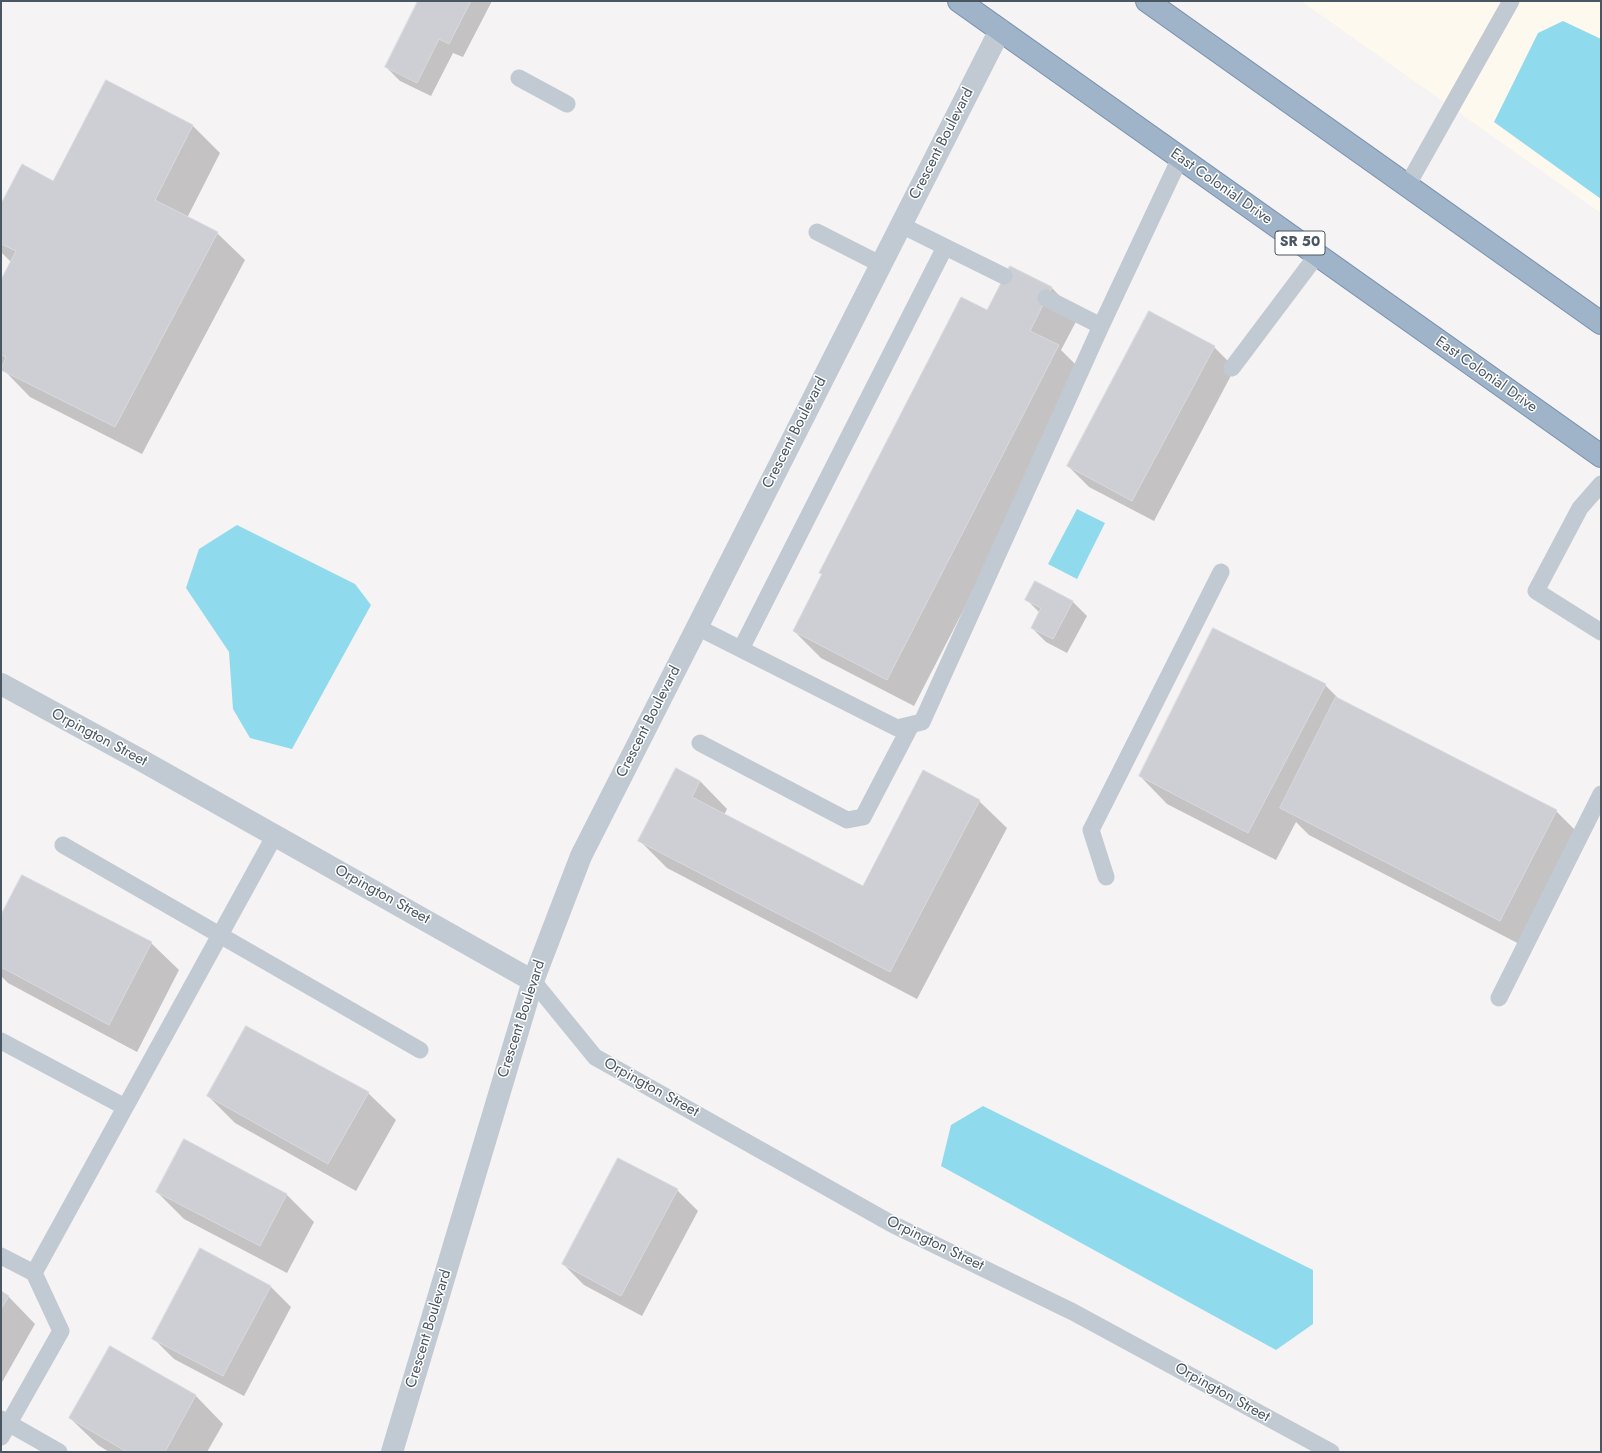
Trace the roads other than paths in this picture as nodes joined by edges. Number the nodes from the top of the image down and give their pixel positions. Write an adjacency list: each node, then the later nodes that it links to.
1 (960, 1): 4 (highway, East Colonial Drive / SR 50)
2 (1147, 1): 8 (highway)
3 (1511, 1): 8 (lane)
4 (1000, 30): 7 (highway, East Colonial Drive / SR 50); 9 (street, Crescent Boulevard)
5 (519, 78): 6 (lane)
6 (567, 104)
7 (1180, 158): 12 (highway, East Colonial Drive / SR 50); 17 (lane)
8 (1407, 186): 16 (highway)
9 (901, 225): 11 (lane); 13 (street, Crescent Boulevard)
10 (817, 232): 13 (lane)
11 (945, 247): 14 (lane); 24 (lane)
12 (1317, 255): 18 (lane); 19 (highway, East Colonial Drive / SR 50)
13 (880, 264): 22 (street, Crescent Boulevard)
14 (1004, 276)
15 (1046, 298): 17 (lane)
16 (1601, 324)
17 (1101, 326): 26 (lane)
18 (1232, 368)
19 (1601, 456)
20 (1601, 484): 23 (lane)
21 (1221, 572): 31 (lane)
22 (697, 627): 24 (lane); 33 (street, Crescent Boulevard)
23 (1601, 632)
24 (741, 649): 26 (lane)
25 (1, 684): 29 (street, Orpington Street)
26 (916, 723): 27 (lane)
27 (700, 743)
28 (1601, 794): 34 (lane)
29 (275, 835): 32 (lane); 33 (street, Orpington Street)
30 (63, 845): 32 (lane)
31 (1106, 877)
32 (220, 935): 36 (lane); 37 (lane)
33 (533, 980): 42 (street, Crescent Boulevard); 43 (lane, Orpington Street)
34 (1500, 998)
35 (1, 1041): 37 (lane)
36 (420, 1050)
37 (125, 1107): 39 (lane)
38 (1, 1256): 39 (lane)
39 (34, 1273): 40 (lane)
40 (4, 1427): 41 (lane)
41 (59, 1452)
42 (392, 1452)
43 (1331, 1452)

